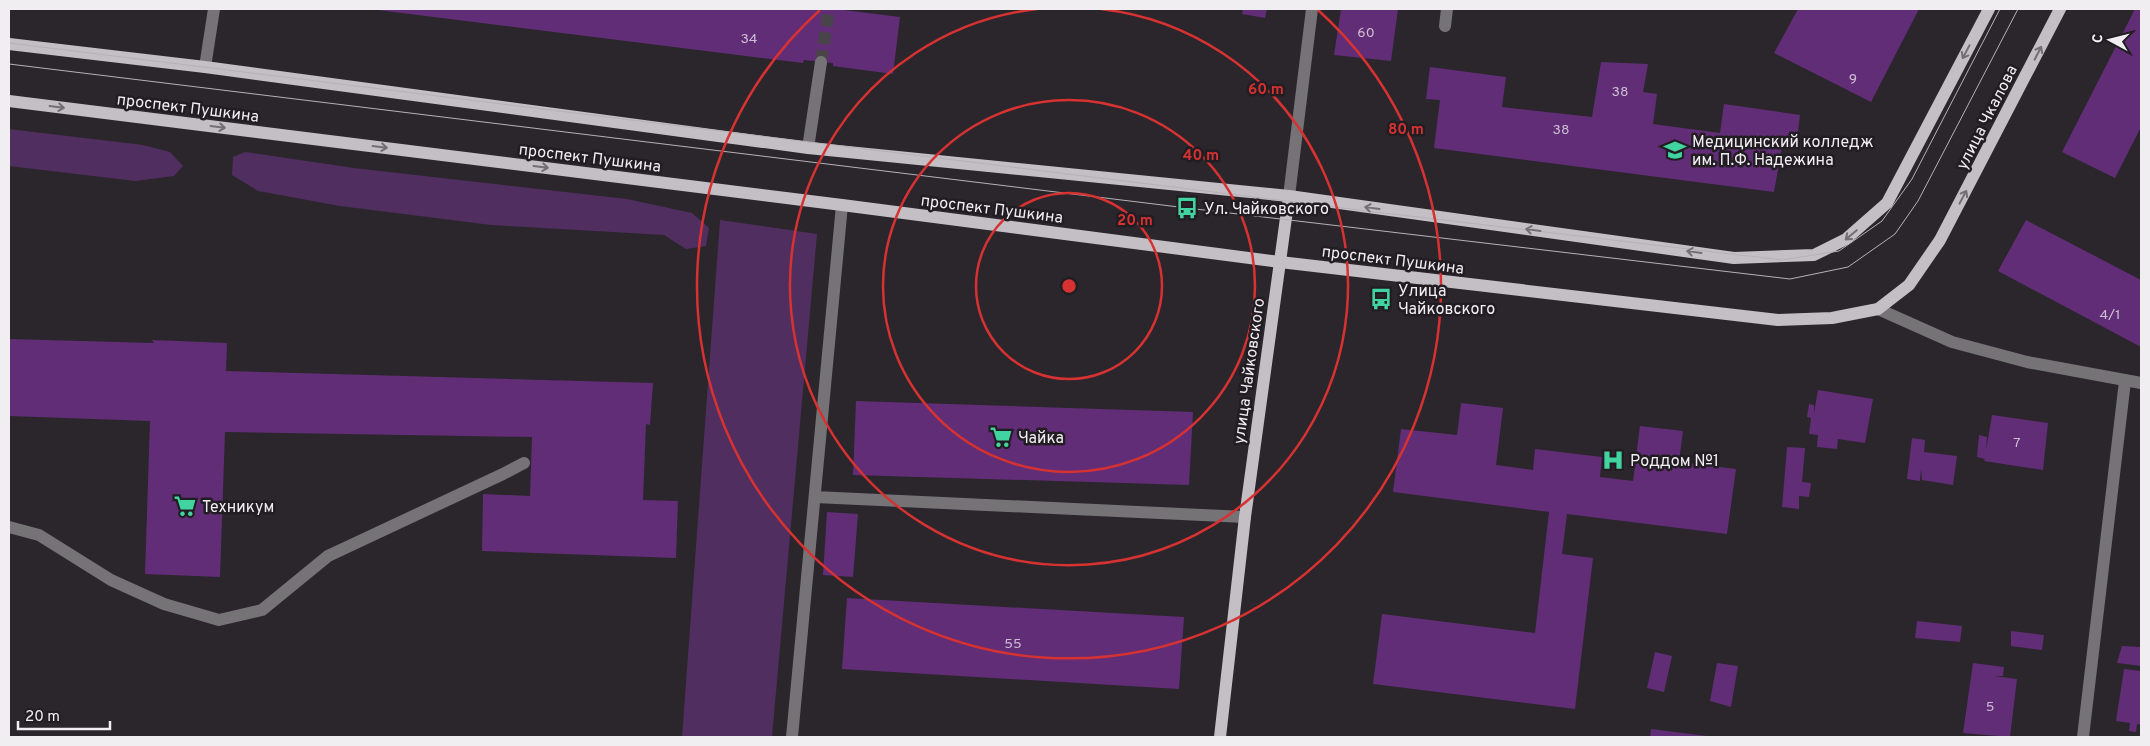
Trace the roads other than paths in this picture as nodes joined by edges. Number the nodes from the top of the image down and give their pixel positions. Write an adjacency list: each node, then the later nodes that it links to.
1 (214, 9): 9 (street)
2 (1312, 9): 12 (street, улица Чайковского)
3 (1447, 9): 6 (street)
4 (1989, 9): 12 (main road, one-way to 12)
5 (2060, 9): 14 (main road, улица Чкалова, one-way to 5)
6 (1445, 26)
7 (9, 44): 9 (main road)
8 (821, 62): 11 (street)
9 (205, 67): 11 (main road)
10 (9, 101): 13 (main road, проспект Пушкина, one-way to 13)
11 (808, 148): 12 (main road)
12 (1289, 196): 15 (main road, улица Чайковского)
13 (842, 205): 15 (main road, проспект Пушкина); 20 (street)
14 (1940, 240): 16 (main road, проспект Пушкина)
15 (1280, 262): 16 (main road, проспект Пушкина); 21 (main road, улица Чайковского)
16 (1878, 309): 17 (street)
17 (2125, 381): 18 (street); 25 (street)
18 (2141, 383)
19 (524, 463): 22 (street)
20 (816, 497): 21 (street); 23 (street)
21 (1245, 516): 24 (main road, улица Чайковского)
22 (9, 527)
23 (792, 737)
24 (1220, 737)
25 (2083, 737)

